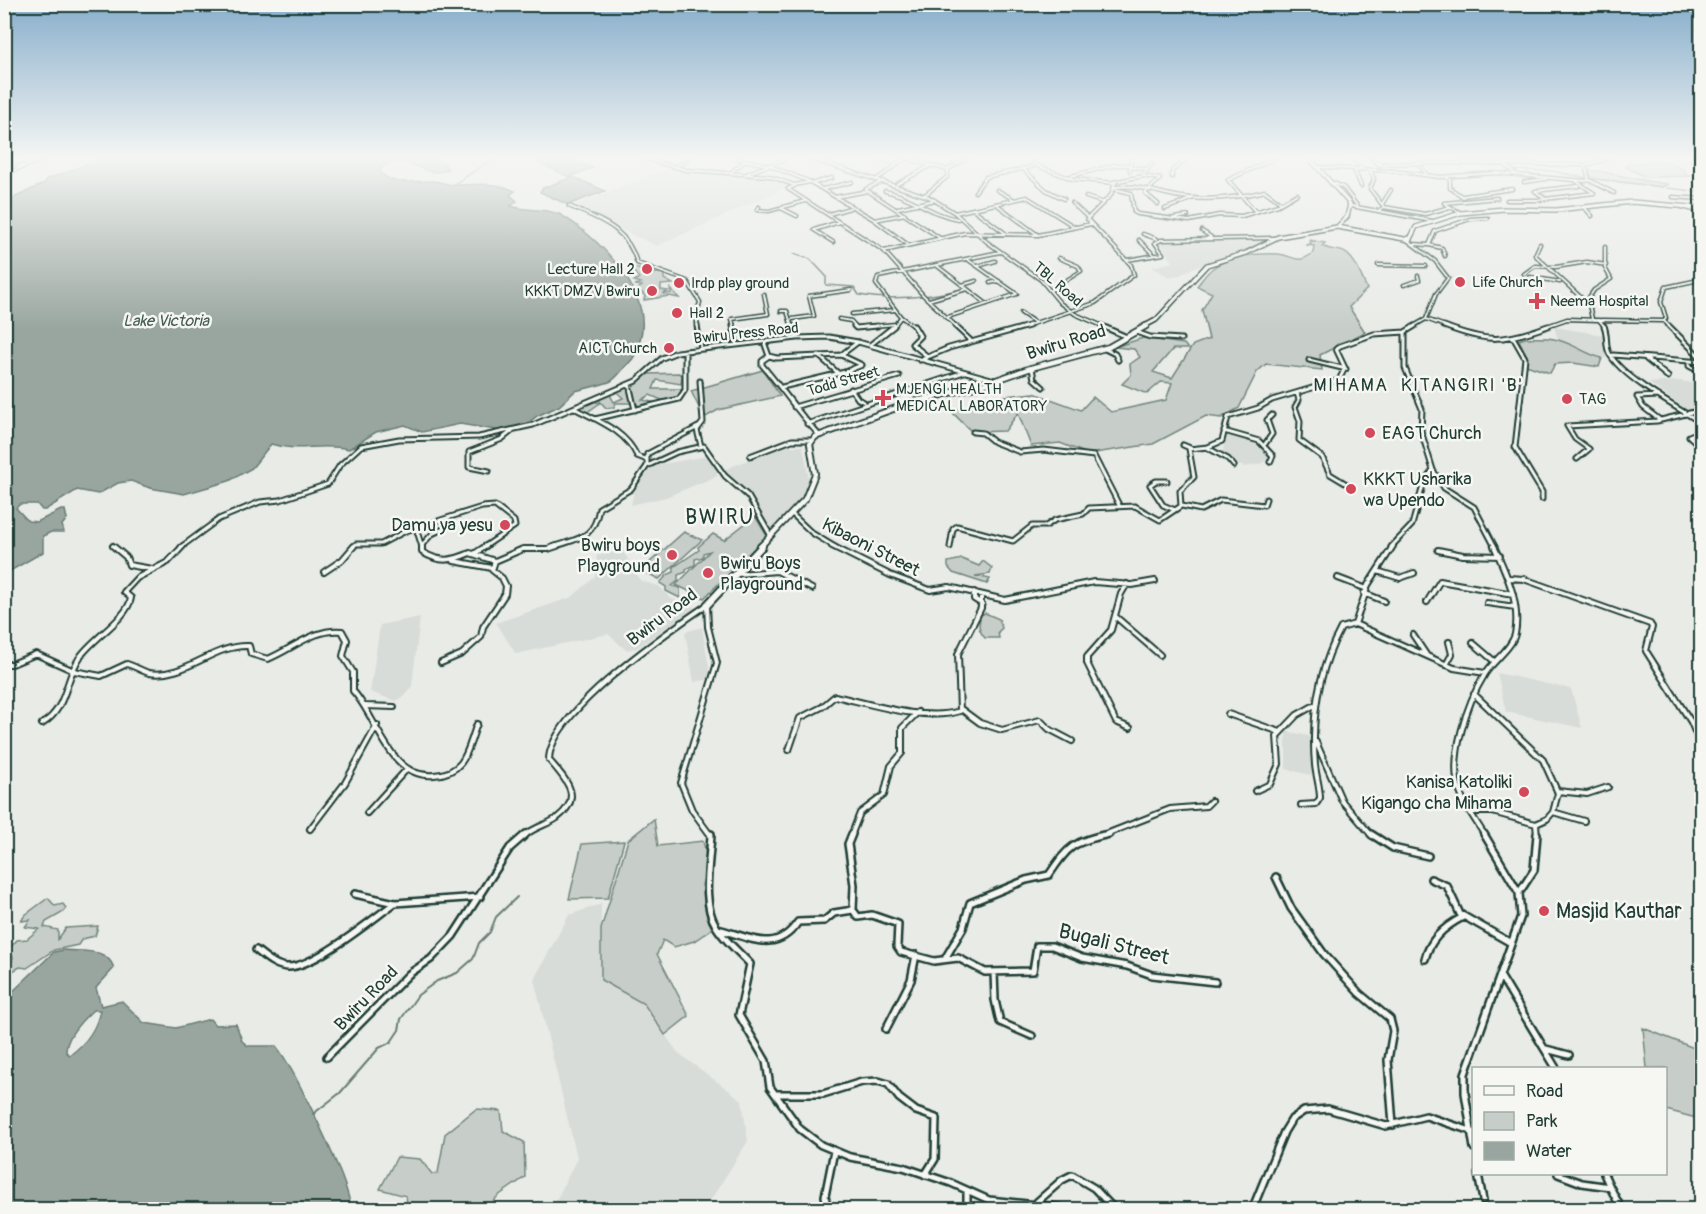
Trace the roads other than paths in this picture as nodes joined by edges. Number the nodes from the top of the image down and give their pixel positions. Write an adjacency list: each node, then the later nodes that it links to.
1 (590, 216): 105 (street)
2 (830, 216): 25 (street)
3 (866, 216): 23 (street)
4 (897, 216): 23 (street)
5 (908, 216): 34 (street)
6 (939, 216): 21 (street)
7 (957, 216): 21 (street)
8 (981, 216): 31 (street)
9 (1011, 216): 33 (street)
10 (1057, 216): 28 (street)
11 (1150, 216): 19 (street)
12 (1188, 216): 19 (street)
13 (1216, 216): 19 (street)
14 (1347, 216): 27 (main road)
15 (1403, 216): 24 (street)
16 (1451, 216): 24 (main road)
17 (1464, 216): 22 (street)
18 (1087, 217): 26 (street)
19 (1162, 218)
20 (1488, 218): 22 (street)
21 (959, 219): 30 (street, TBL Road)
22 (1470, 219): 44 (street)
23 (875, 220): 41 (street)
24 (1432, 221): 36 (main road)
25 (839, 222): 40 (street); 47 (street)
26 (1091, 224): 28 (street); 53 (street)
27 (1337, 226): 35 (main road, Bwiru Road); 36 (main road)
28 (1075, 228): 33 (street)
29 (1202, 231): 39 (street)
30 (976, 233): 31 (street); 34 (street); 48 (street, TBL Road)
31 (1006, 234): 33 (street)
32 (1143, 234): 38 (street)
33 (1038, 236)
34 (940, 238): 41 (street)
35 (1274, 238): 39 (street); 94 (main road, Bwiru Road)
36 (1408, 239): 44 (street); 88 (street)
37 (1139, 240): 45 (street)
38 (1161, 240): 39 (street); 43 (street)
39 (1204, 241)
40 (833, 242)
41 (907, 244): 47 (street)
42 (1540, 244): 60 (street)
43 (1156, 245): 45 (street); 49 (street)
44 (1429, 245): 50 (street)
45 (1145, 246): 49 (street)
46 (1605, 247): 57 (street)
47 (884, 251): 61 (street)
48 (1001, 252): 52 (street); 73 (street, TBL Road)
49 (1154, 255): 53 (street)
50 (1445, 256)
51 (1059, 258): 73 (street)
52 (968, 259): 55 (street); 58 (street)
53 (1127, 260): 83 (street)
54 (995, 261): 58 (street)
55 (936, 265): 61 (street); 70 (street)
56 (1378, 265): 59 (street)
57 (1606, 265): 60 (street); 77 (street)
58 (978, 266): 67 (street)
59 (1426, 266)
60 (1546, 267): 62 (street); 68 (street)
61 (905, 272): 76 (street); 79 (street)
62 (1524, 274)
63 (1418, 276): 71 (street)
64 (1701, 276): 91 (street)
65 (1530, 277): 68 (street)
66 (976, 281): 70 (street)
67 (999, 281): 69 (street); 78 (street)
68 (1561, 282): 77 (street)
69 (990, 283)
70 (961, 285): 72 (street)
71 (1404, 285)
72 (967, 289): 76 (street); 78 (street)
73 (1051, 290): 83 (street, TBL Road)
74 (851, 291): 86 (street)
75 (764, 294): 103 (street)
76 (928, 300): 85 (street)
77 (1587, 304): 89 (street)
78 (988, 305): 85 (street)
79 (895, 309): 82 (street); 84 (street)
80 (781, 311): 86 (street)
81 (1021, 313): 93 (street)
82 (852, 314)
83 (1075, 314): 93 (street); 96 (street, TBL Road)
84 (901, 317): 92 (street); 112 (street)
85 (948, 317): 100 (street)
86 (792, 319): 98 (street)
87 (839, 319): 92 (street)
88 (1426, 319): 95 (street); 97 (street)
89 (1592, 319): 90 (street); 97 (street)
90 (1599, 320): 91 (street); 109 (street)
91 (1664, 321): 114 (street)
92 (897, 323): 104 (street)
93 (1035, 323): 100 (street)
94 (1136, 332): 96 (main road, Bwiru Road); 99 (street)
95 (1405, 332): 120 (street); 164 (street)
96 (1127, 337): 106 (main road, Bwiru Road)
97 (1513, 337): 168 (street)
98 (797, 338): 101 (street, Bwiru Press Road); 102 (street, Bwiru Press Road)
99 (1181, 339)
100 (970, 340): 112 (street)
101 (764, 342): 103 (street, Bwiru Press Road); 110 (street)
102 (858, 342): 104 (street, Bwiru Press Road); 108 (street)
103 (737, 345): 105 (street, Bwiru Press Road)
104 (869, 346): 115 (street, Bwiru Press Road)
105 (701, 348): 107 (street, Bwiru Press Road)
106 (1104, 348): 116 (street); 119 (main road, Bwiru Road)
107 (686, 350): 128 (street, Bwiru Press Road); 137 (street)
108 (841, 355): 111 (street); 123 (street)
109 (1611, 355): 113 (street); 133 (street)
110 (769, 356): 111 (street); 129 (street)
111 (819, 356): 123 (street)
112 (927, 357): 115 (street)
113 (1644, 357): 118 (street); 125 (street)
114 (1701, 359): 118 (street)
115 (920, 360): 121 (street, Bwiru Press Road)
116 (1118, 360)
117 (1309, 360): 120 (street)
118 (1691, 360): 122 (street)
119 (1031, 368): 126 (main road, Bwiru Road); 130 (street)
120 (1346, 369): 132 (street)
121 (965, 372): 126 (street, Bwiru Press Road); 134 (street)
122 (1701, 373)
123 (839, 374): 129 (street)
124 (899, 376): 131 (street, Todd Street)
125 (1668, 377)
126 (996, 380): 150 (main road, Bwiru Road)
127 (700, 381): 145 (street)
128 (629, 384): 136 (street, Bwiru Press Road); 137 (street)
129 (782, 387): 135 (street)
130 (1043, 387)
131 (851, 389): 134 (street); 135 (street, Todd Street)
132 (1297, 393): 147 (street); 167 (street)
133 (1659, 396): 139 (street); 142 (street)
134 (865, 402): 144 (street)
135 (794, 407): 144 (street)
136 (574, 408): 141 (street); 146 (street, Bwiru Press Road)
137 (635, 410): 141 (street)
138 (1701, 410): 139 (street)
139 (1686, 414): 142 (street); 143 (street)
140 (1272, 415): 152 (street)
141 (595, 419): 159 (street)
142 (1661, 420): 160 (street)
143 (1701, 423)
144 (807, 424): 150 (street)
145 (698, 428): 154 (street); 159 (street)
146 (512, 431): 165 (street); 186 (street)
147 (1224, 431): 152 (street); 156 (street)
148 (1701, 431): 157 (street)
149 (973, 432): 170 (street)
150 (819, 435): 151 (main road, Bwiru Road)
151 (812, 440): 158 (street); 173 (main road, Bwiru Road)
152 (1265, 444): 161 (street)
153 (1184, 445): 155 (street)
154 (701, 446): 162 (street); 176 (street)
155 (1190, 448): 156 (street); 171 (street)
156 (1206, 448): 163 (street)
157 (1701, 448)
158 (750, 456)
159 (645, 459): 162 (street)
160 (1577, 459)
161 (1270, 462)
162 (647, 466): 184 (street)
163 (1234, 466)
164 (1433, 470): 182 (street); 187 (street)
165 (489, 471)
166 (1167, 481): 172 (street)
167 (1345, 483)
168 (1542, 499)
169 (1266, 500): 171 (street)
170 (1119, 505): 172 (street); 179 (street)
171 (1182, 506): 172 (street)
172 (1176, 510)
173 (793, 514): 176 (main road, Bwiru Road); 197 (street, Kibaoni Street)
174 (416, 528): 177 (street); 181 (street); 188 (street)
175 (443, 529): 177 (street)
176 (772, 537): 190 (main road, Bwiru Road)
177 (422, 545): 183 (street)
178 (113, 546): 186 (street)
179 (950, 547)
180 (1438, 550): 182 (street)
181 (474, 554): 183 (street); 184 (street)
182 (1500, 556): 192 (street)
183 (452, 561): 185 (street)
184 (495, 561): 185 (street)
185 (492, 568): 214 (street)
186 (152, 569): 217 (street)
187 (1377, 571): 189 (street); 196 (street)
188 (324, 572)
189 (1414, 573)
190 (734, 574): 195 (street); 204 (main road, Bwiru Road)
191 (1338, 578): 196 (street)
192 (1509, 578): 198 (street); 233 (street)
193 (1155, 581): 194 (street, Kibaoni Street)
194 (1127, 585): 199 (street, Kibaoni Street); 206 (street)
195 (812, 590)
196 (1365, 591): 200 (street); 207 (street)
197 (974, 592): 199 (street, Kibaoni Street); 203 (street)
198 (1513, 594): 201 (street); 205 (street)
199 (981, 595): 203 (street)
200 (1384, 601)
201 (1427, 602)
202 (1487, 603): 205 (street)
203 (982, 604): 223 (street)
204 (706, 605): 252 (street, Bwiru Road); 256 (street)
205 (1515, 607): 213 (street)
206 (1116, 617): 211 (street); 229 (street)
207 (1355, 624): 212 (street); 221 (street)
208 (1413, 635): 212 (street)
209 (1449, 642): 216 (street)
210 (1473, 643): 213 (street)
211 (1160, 655)
212 (1428, 656): 216 (street)
213 (1494, 661): 218 (street)
214 (441, 663)
215 (4, 664): 217 (street)
216 (1446, 665): 218 (street)
217 (74, 671): 220 (street); 226 (street)
218 (1485, 673): 219 (street)
219 (1474, 694): 237 (street); 241 (street)
220 (365, 706): 222 (street); 227 (street)
221 (1314, 706): 230 (street); 231 (street)
222 (394, 707)
223 (962, 709): 224 (street); 232 (street)
224 (919, 711): 234 (street); 254 (street)
225 (1228, 714): 230 (street)
226 (42, 724)
227 (378, 724): 235 (street); 246 (street)
228 (477, 724): 235 (street)
229 (1130, 728)
230 (1280, 732): 238 (street)
231 (1315, 739): 240 (street); 247 (street)
232 (1072, 741)
233 (1701, 749)
234 (789, 750)
235 (406, 770): 242 (street)
236 (1608, 787): 237 (street)
237 (1557, 790): 243 (street)
238 (1255, 791)
239 (1211, 801): 260 (street)
240 (1301, 805)
241 (1471, 812): 245 (street); 250 (street)
242 (367, 813)
243 (1553, 813): 244 (street); 245 (street)
244 (1584, 821)
245 (1536, 824): 250 (street)
246 (310, 829)
247 (1428, 856)
248 (1276, 877): 272 (street)
249 (1431, 879): 255 (street)
250 (1519, 893): 257 (street)
251 (355, 894): 253 (street)
252 (481, 896): 253 (street); 269 (street, Bwiru Road)
253 (395, 903): 258 (street)
254 (853, 910): 256 (street); 259 (street)
255 (1463, 917): 257 (street); 261 (street)
256 (718, 929): 271 (street)
257 (1511, 943): 263 (street)
258 (256, 950)
259 (916, 955): 260 (street, Bugali Street); 265 (street)
260 (946, 958): 262 (street, Bugali Street)
261 (1425, 959)
262 (994, 972): 264 (street, Bugali Street); 266 (street)
263 (1500, 976): 267 (street); 273 (street)
264 (1215, 982)
265 (886, 1029)
266 (1032, 1036)
267 (1545, 1049): 268 (street); 270 (street)
268 (1569, 1055)
269 (327, 1057)
270 (1555, 1067)
271 (776, 1095): 274 (street); 275 (street)
272 (1393, 1125): 273 (street); 287 (street)
273 (1472, 1131)
274 (834, 1151): 275 (street); 283 (street)
275 (925, 1175): 280 (street)
276 (1478, 1175): 281 (street)
277 (1563, 1175): 279 (street)
278 (1605, 1175): 279 (street)
279 (1610, 1187): 288 (street)
280 (967, 1191): 282 (street); 284 (street)
281 (1483, 1200)
282 (1036, 1203): 285 (street); 286 (street)
283 (828, 1209)
284 (967, 1209)
285 (1083, 1209)
286 (1115, 1209)
287 (1252, 1209)
288 (1622, 1209)

